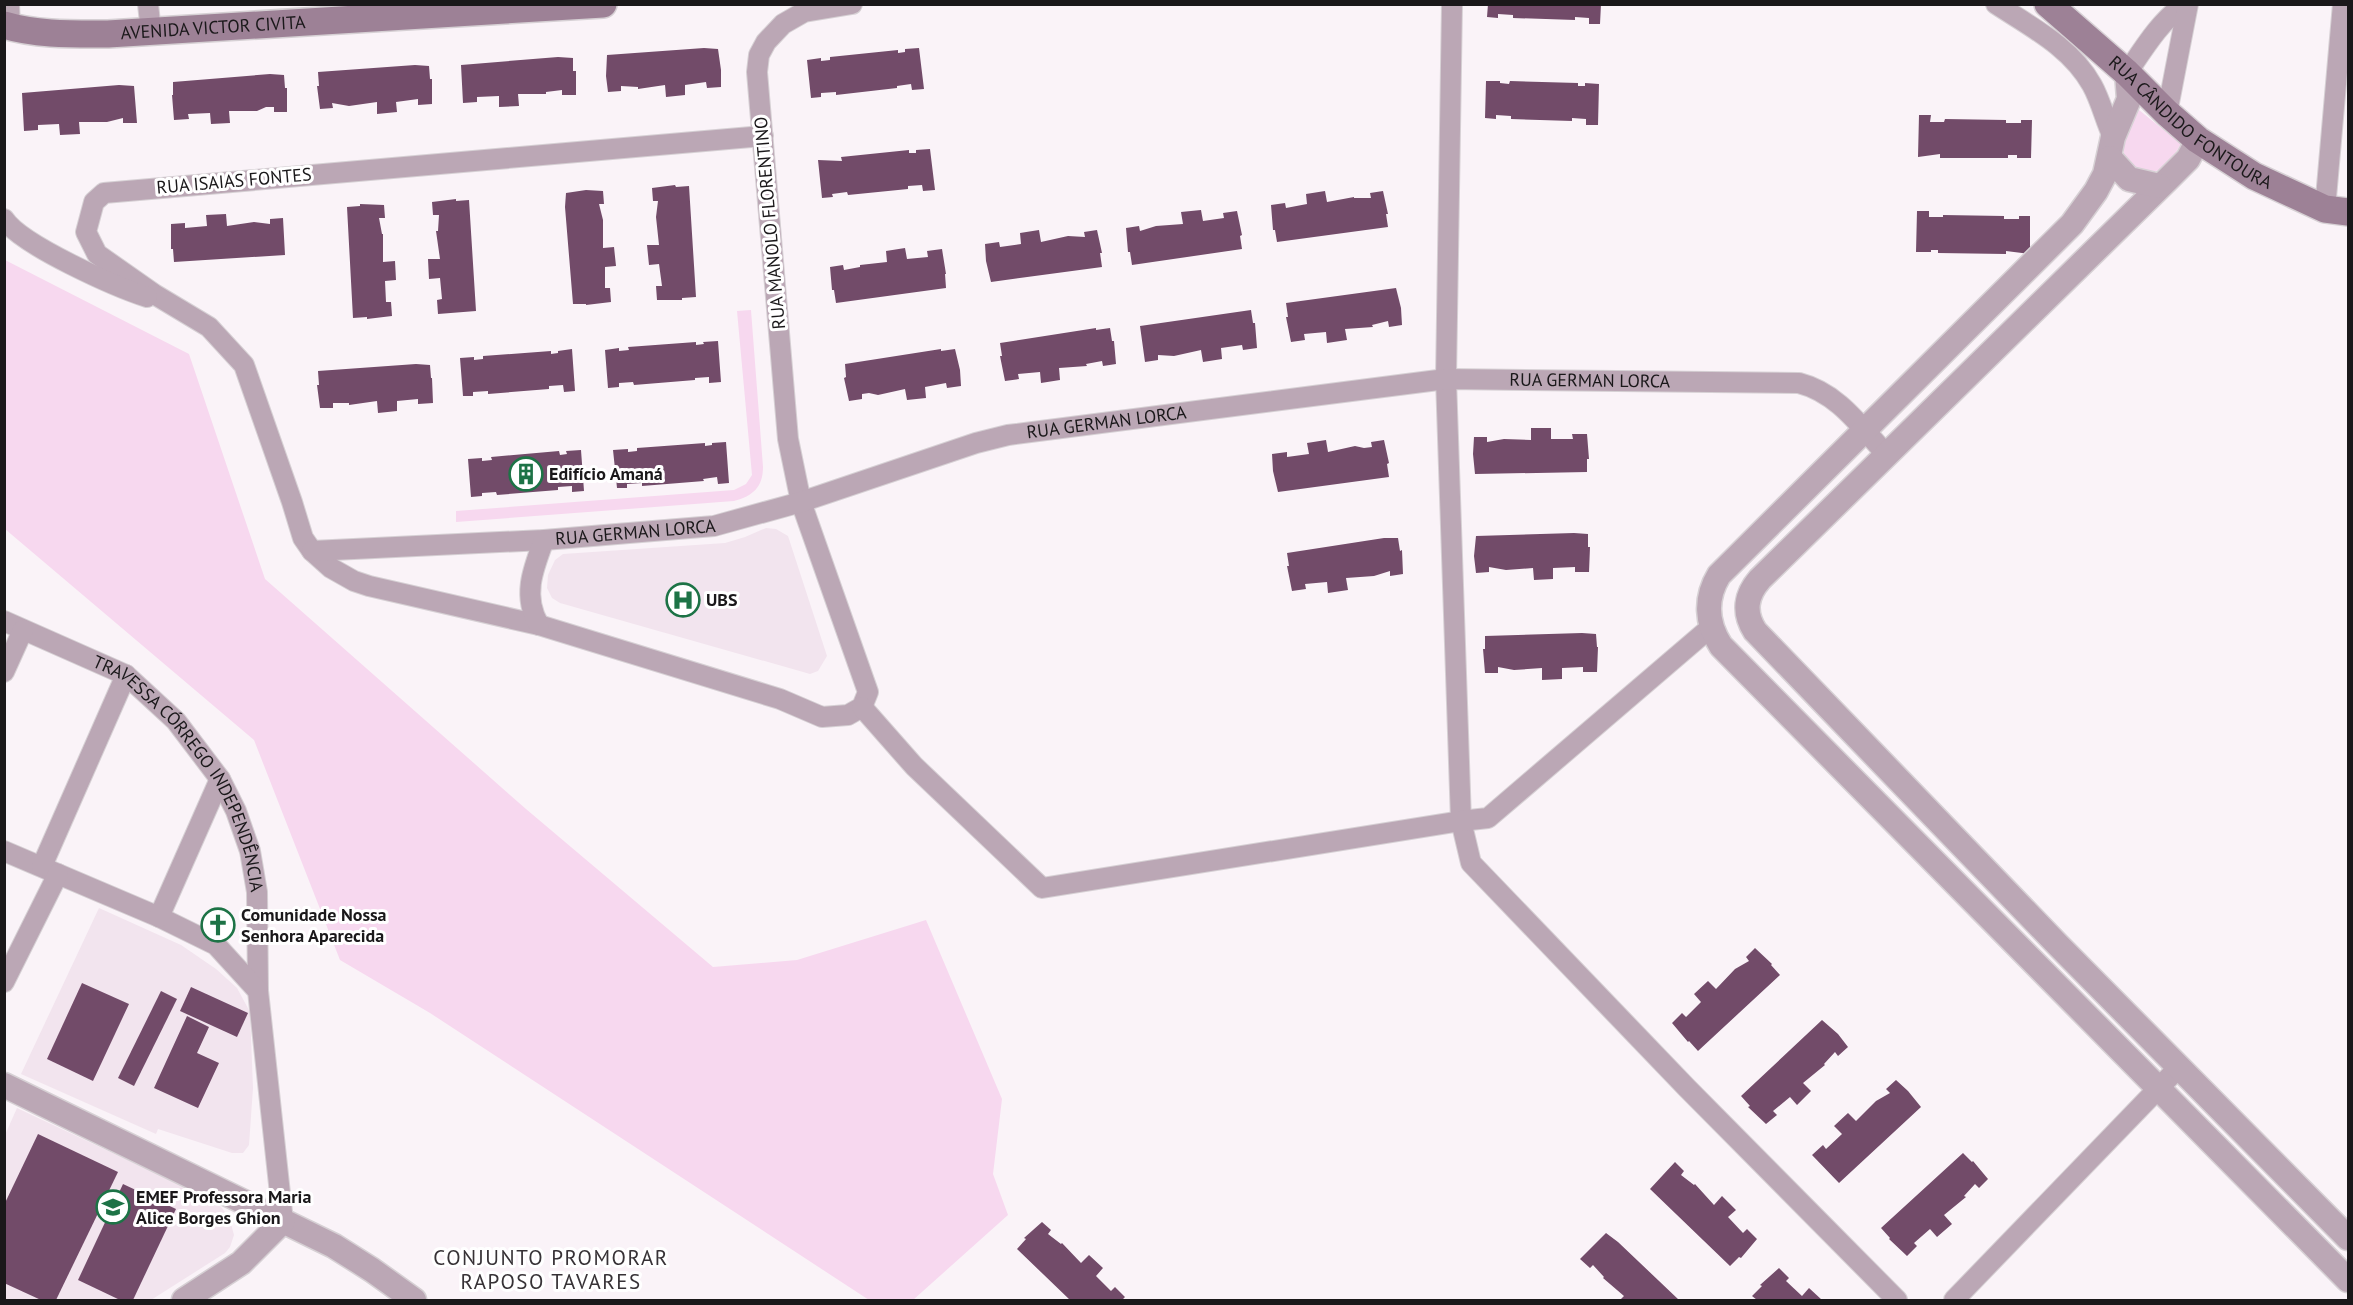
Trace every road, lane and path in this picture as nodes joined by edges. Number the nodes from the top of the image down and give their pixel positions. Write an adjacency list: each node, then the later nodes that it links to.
1 (148, 4): 12 (street)
2 (603, 4): 9 (main road, AVENIDA VICTOR CIVITA)
3 (852, 4): 15 (street, RUA MANOLO FLORENTINO)
4 (1452, 4): 22 (street)
5 (1996, 4): 17 (street)
6 (2048, 4): 13 (main road, RUA CÂNDIDO FONTOURA)
7 (2187, 4): 13 (street); 14 (street)
8 (2343, 4): 19 (street)
9 (463, 9): 10 (main road, AVENIDA VICTOR CIVITA)
10 (298, 13): 12 (main road, AVENIDA VICTOR CIVITA)
11 (8, 19): 12 (main road, AVENIDA VICTOR CIVITA)
12 (151, 32)
13 (2127, 73): 14 (main road, RUA CÂNDIDO FONTOURA); 17 (street)
14 (2167, 113): 16 (main road, RUA CÂNDIDO FONTOURA)
15 (763, 136): 21 (street, RUA ISAIAS FONTES); 25 (street, RUA MANOLO FLORENTINO)
16 (2198, 140): 18 (street); 19 (main road, RUA CÂNDIDO FONTOURA)
17 (2111, 147): 18 (street); 23 (street)
18 (2159, 186): 24 (street)
19 (2337, 211)
20 (4, 219): 21 (street)
21 (173, 305): 27 (street, RUA ISAIAS FONTES)
22 (1446, 379): 23 (street, RUA GERMAN LORCA); 25 (street, RUA GERMAN LORCA); 36 (street)
23 (1864, 430): 24 (street, RUA GERMAN LORCA); 30 (street)
24 (1886, 454): 40 (street)
25 (801, 502): 26 (street, RUA GERMAN LORCA); 34 (street, RUA MANOLO FLORENTINO)
26 (544, 540): 27 (street, RUA GERMAN LORCA); 29 (street)
27 (312, 551): 29 (street)
28 (4, 621): 31 (street, TRAVESSA CÓRREGO INDEPENDÊNCIA)
29 (539, 625): 34 (street)
30 (1711, 627): 36 (street); 41 (street)
31 (23, 630): 32 (street); 33 (street, TRAVESSA CÓRREGO INDEPENDÊNCIA)
32 (4, 672)
33 (126, 675): 35 (street, TRAVESSA CÓRREGO INDEPENDÊNCIA); 38 (street)
34 (862, 707): 36 (street)
35 (220, 779): 39 (street); 43 (street, TRAVESSA CÓRREGO INDEPENDÊNCIA)
36 (1461, 821): 52 (street)
37 (4, 851): 38 (street)
38 (50, 871): 39 (street); 42 (street)
39 (159, 917): 43 (street)
40 (2057, 944): 41 (street); 44 (street)
41 (2036, 967): 46 (street)
42 (4, 982)
43 (258, 991): 47 (street, TRAVESSA CÓRREGO INDEPENDÊNCIA)
44 (2179, 1067): 46 (street); 48 (street)
45 (4, 1085): 47 (street)
46 (2158, 1089): 49 (street); 53 (street)
47 (283, 1221): 50 (street); 51 (street)
48 (2349, 1238)
49 (2349, 1280)
50 (184, 1300)
51 (414, 1300)
52 (1897, 1300)
53 (1954, 1300)

